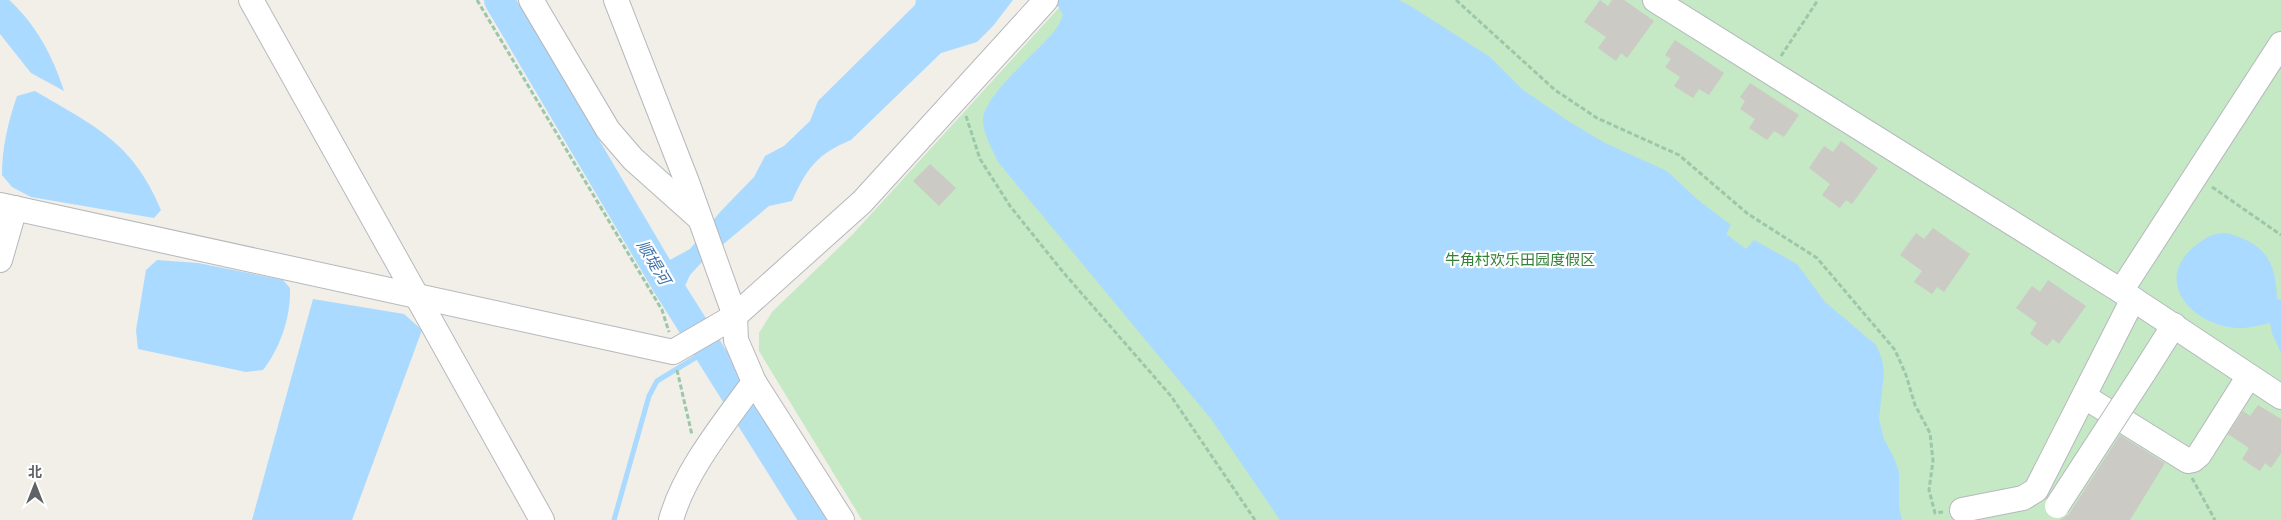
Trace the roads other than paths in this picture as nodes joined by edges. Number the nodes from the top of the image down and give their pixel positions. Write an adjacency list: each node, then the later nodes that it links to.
1 (250, 0): 11 (street)
2 (531, 0): 8 (street)
3 (616, 0): 8 (street)
4 (1046, 0): 12 (street)
5 (1655, 0): 10 (street)
6 (2281, 44): 10 (street)
7 (7, 207): 9 (street); 11 (street)
8 (701, 220): 12 (street)
9 (0, 260)
10 (2127, 295): 13 (street); 16 (street)
11 (417, 296): 12 (street); 20 (street)
12 (728, 320): 15 (street)
13 (2174, 325): 14 (street); 18 (street, bridge)
14 (2249, 376): 16 (street); 17 (street)
15 (754, 383): 21 (street); 22 (street)
16 (2085, 397): 19 (street)
17 (2281, 397)
18 (2057, 506)
19 (1962, 510)
20 (542, 520)
21 (671, 520)
22 (842, 520)

